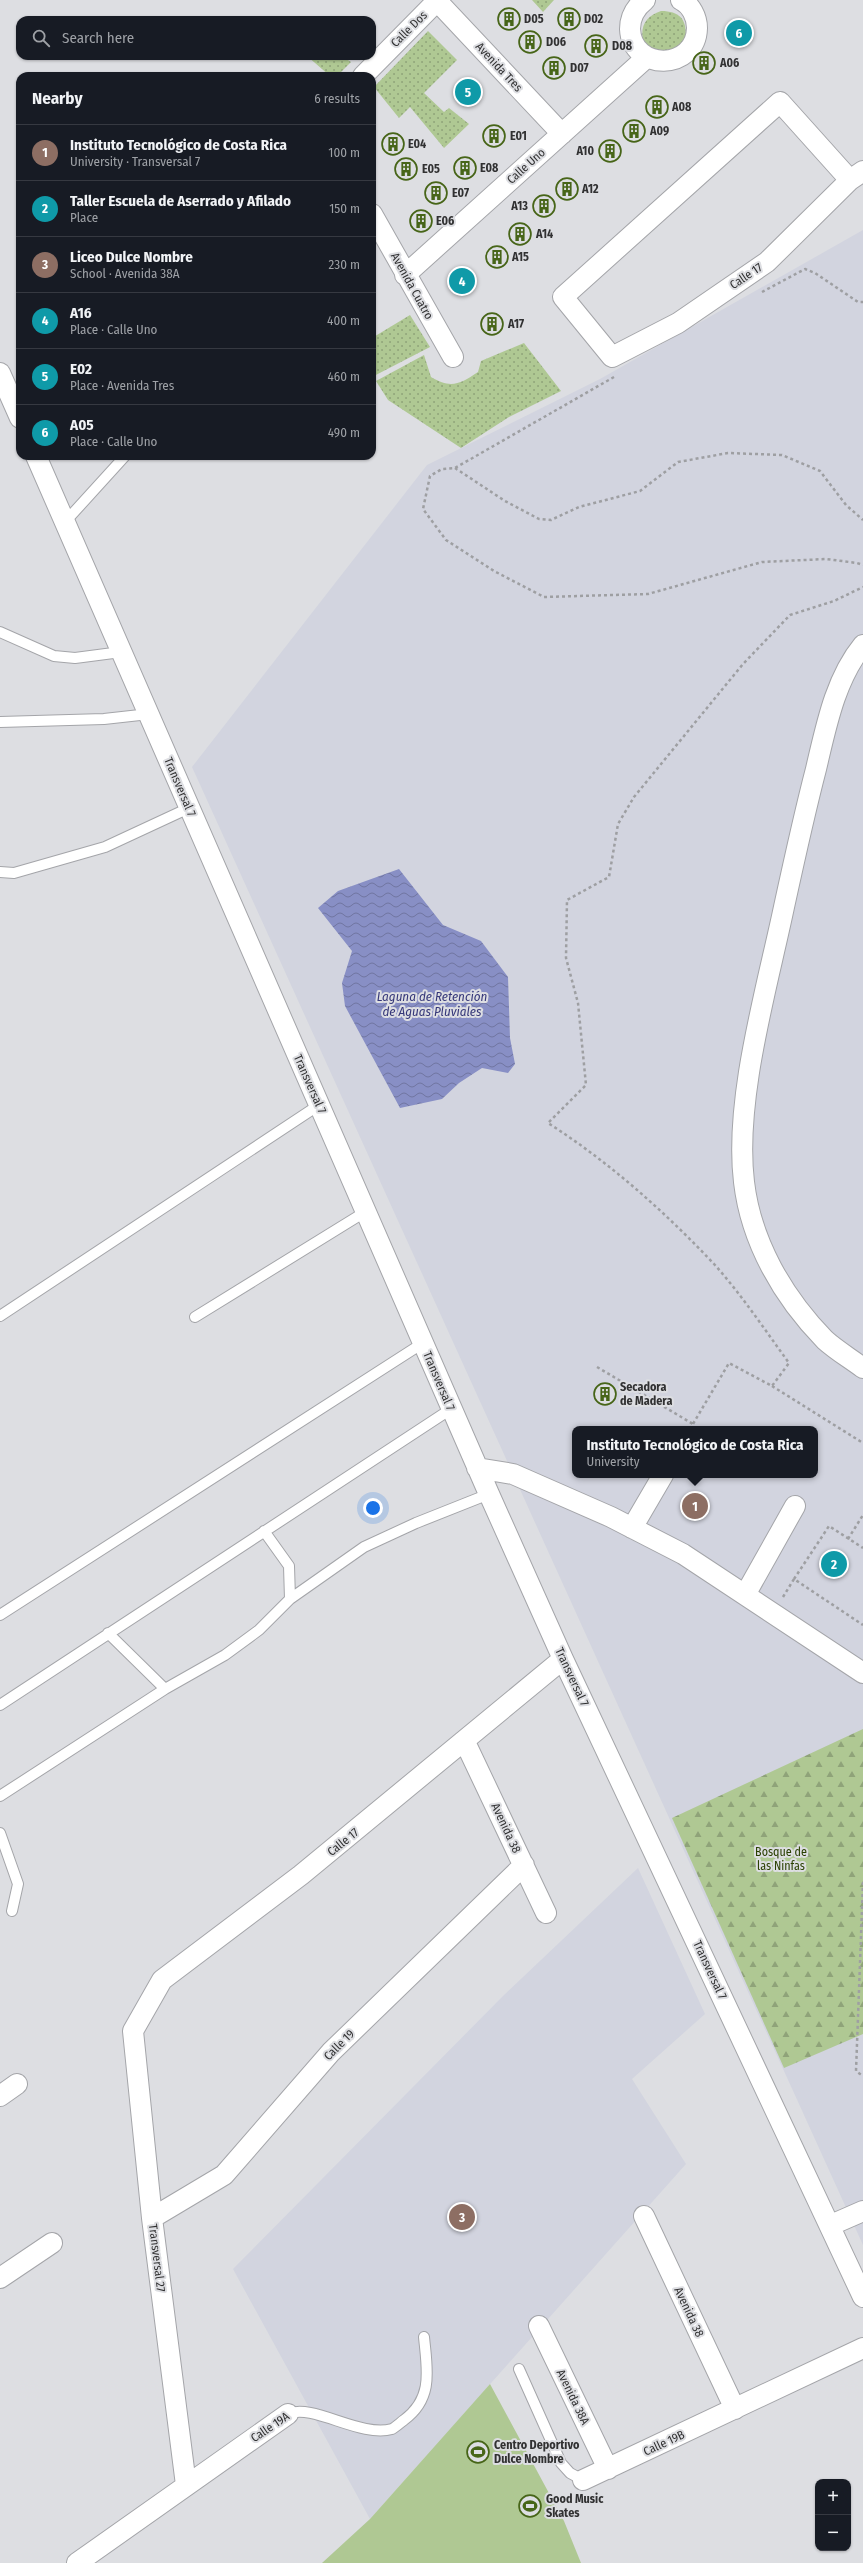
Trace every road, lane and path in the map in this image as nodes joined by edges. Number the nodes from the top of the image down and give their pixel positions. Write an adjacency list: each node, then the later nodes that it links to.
1 (644, 0): 4 (street)
2 (437, 1): 5 (street, Calle Dos); 6 (street, Avenida Tres)
3 (689, 2): 4 (street)
4 (646, 58): 6 (street, Calle Uno)
5 (367, 72)
6 (562, 134): 9 (street, Calle Uno)
7 (857, 176): 7 (street, Calle 17)
8 (376, 221): 9 (street, Avenida Cuatro)
9 (405, 275): 12 (street, Avenida Cuatro)
10 (858, 302): 11 (path)
11 (863, 302)
12 (453, 357)
13 (0, 373): 14 (street)
14 (16, 409)
15 (38, 460): 18 (street, Transversal 7)
16 (121, 460): 18 (lane)
17 (863, 520): 19 (path)
18 (65, 522): 23 (street, Transversal 7)
19 (863, 566)
20 (863, 587): 35 (path)
21 (0, 632): 23 (lane)
22 (863, 645): 34 (street)
23 (121, 652): 24 (street, Transversal 7)
24 (148, 714): 25 (lane); 26 (street, Transversal 7)
25 (0, 722)
26 (189, 808): 27 (lane); 28 (street, Transversal 7)
27 (0, 872)
28 (319, 1105): 29 (street, Transversal 7); 30 (lane)
29 (365, 1212): 31 (lane); 32 (street, Transversal 7)
30 (0, 1316)
31 (194, 1317)
32 (423, 1343): 36 (street, Transversal 7); 52 (lane)
33 (597, 1367): 37 (path)
34 (863, 1368)
35 (772, 1386): 37 (path); 38 (path)
36 (451, 1409): 39 (street, Transversal 7); 45 (lane)
37 (693, 1424)
38 (863, 1443)
39 (477, 1468): 41 (street, Transversal 7); 44 (street)
40 (661, 1478): 44 (street)
41 (489, 1494): 50 (lane); 55 (street, Transversal 7)
42 (795, 1506): 49 (street)
43 (863, 1515): 46 (path)
44 (632, 1528): 49 (street)
45 (264, 1531): 50 (lane); 54 (lane)
46 (848, 1539): 47 (path); 48 (path)
47 (863, 1548)
48 (794, 1579): 51 (path); 53 (path)
49 (745, 1595): 56 (street)
50 (290, 1599): 57 (lane)
51 (779, 1604)
52 (0, 1615)
53 (863, 1625)
54 (108, 1633): 57 (lane); 58 (lane)
55 (563, 1660): 59 (street, Calle 17); 73 (street, Transversal 7)
56 (863, 1673)
57 (165, 1689): 60 (lane)
58 (0, 1705)
59 (465, 1742): 62 (street, Avenida 38); 66 (street, Calle 17)
60 (0, 1796)
61 (0, 1833): 64 (lane)
62 (524, 1865): 65 (street, Avenida 38); 72 (street, Calle 19)
63 (863, 1882): 67 (path)
64 (12, 1911)
65 (546, 1913)
66 (133, 2031): 72 (street, Transversal 27)
67 (863, 2076)
68 (17, 2084): 69 (street)
69 (0, 2096)
70 (863, 2211): 73 (street)
71 (644, 2216): 81 (street, Avenida 38)
72 (152, 2218): 85 (street, Transversal 27)
73 (831, 2225): 76 (street, Transversal 7)
74 (52, 2244): 75 (street)
75 (0, 2278)
76 (863, 2297)
77 (538, 2326): 83 (street, Avenida 38A)
78 (424, 2337): 82 (lane, Calle 19A)
79 (863, 2348): 81 (street, Calle 19B)
80 (519, 2369): 84 (lane, Calle 19B)
81 (735, 2409): 83 (street, Calle 19B)
82 (288, 2414): 85 (street, Calle 19A)
83 (608, 2469): 84 (street, Calle 19B)
84 (583, 2480)
85 (186, 2485): 86 (street, Calle 19A)
86 (77, 2563)

